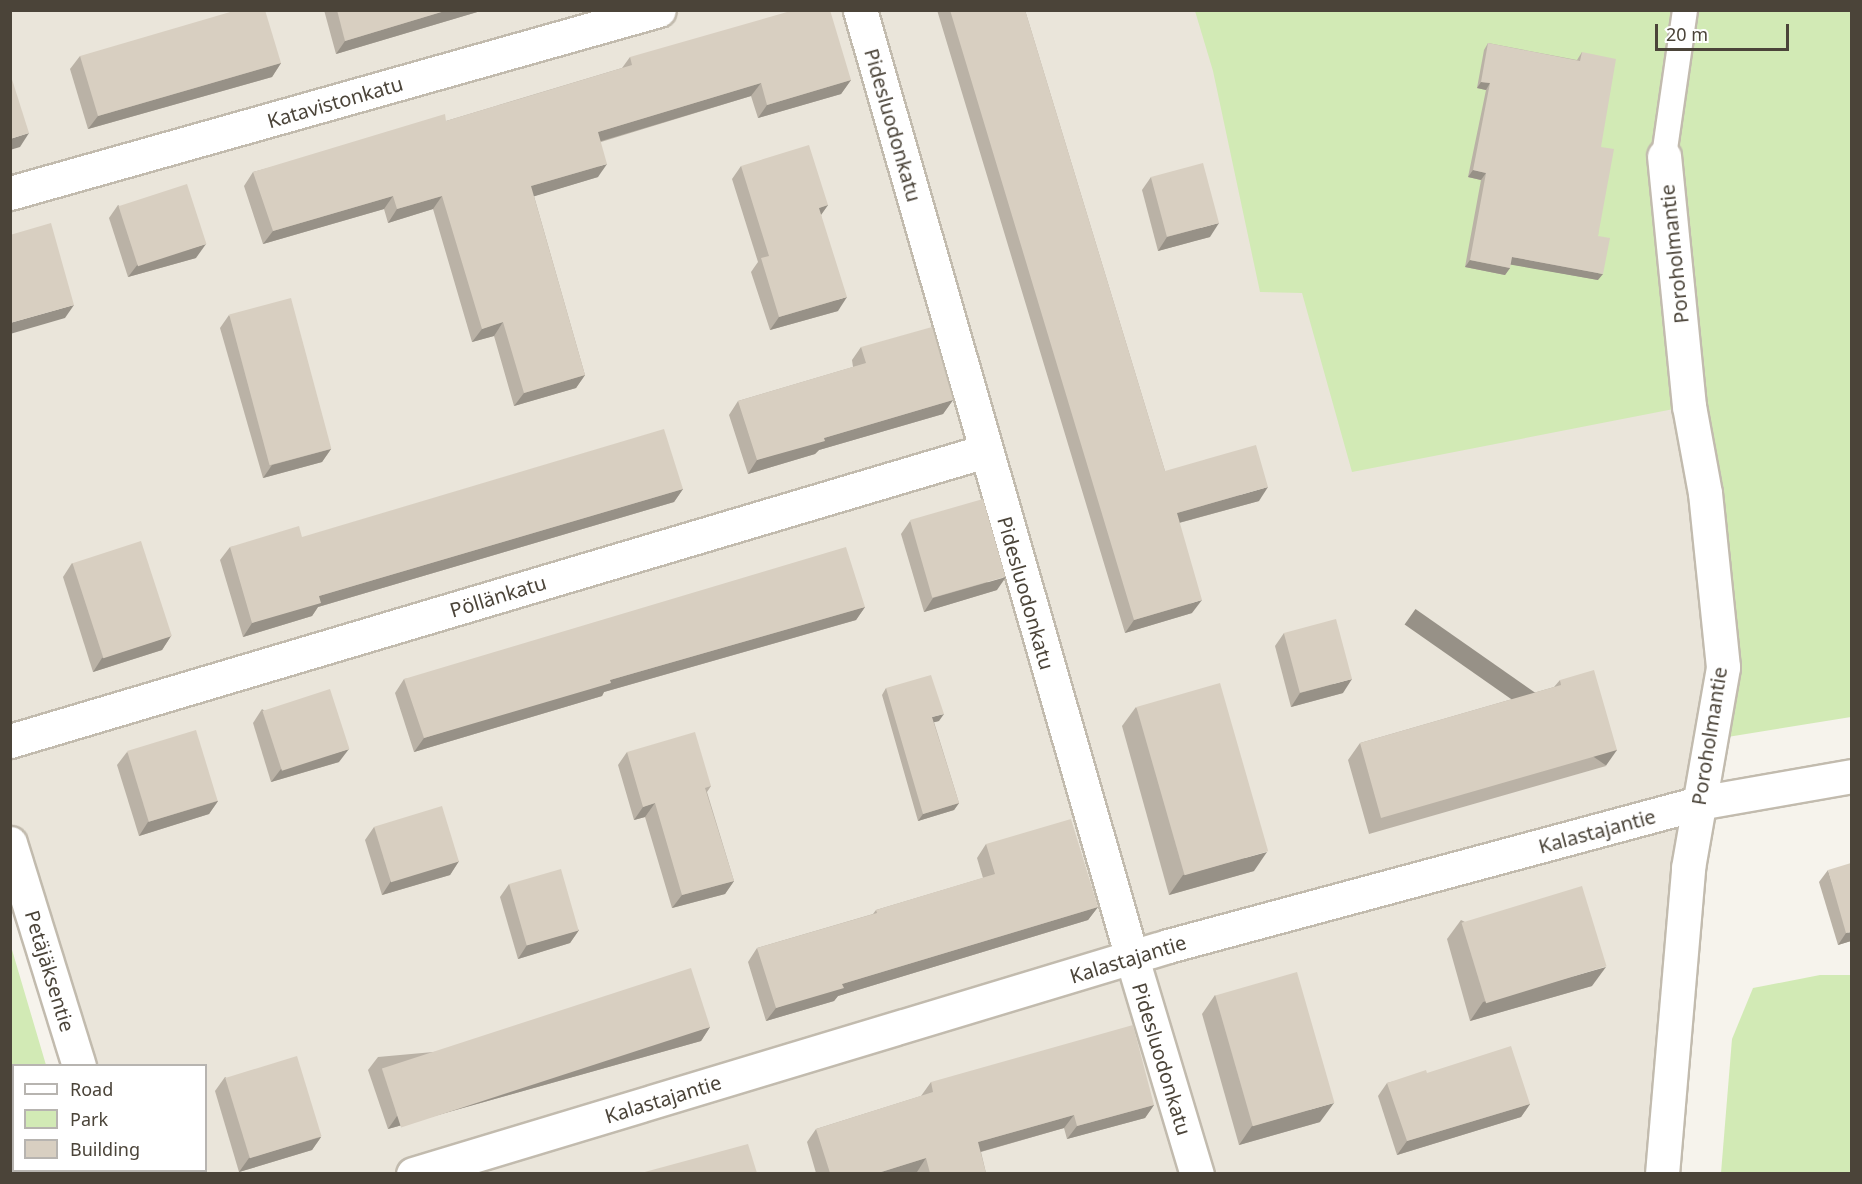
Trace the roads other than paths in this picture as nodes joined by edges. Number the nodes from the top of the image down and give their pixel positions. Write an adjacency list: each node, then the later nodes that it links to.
1 (659, 10): 5 (street, Katavistonkatu)
2 (860, 10): 6 (street, Pidesluodonkatu)
3 (1685, 10): 4 (lane)
4 (1664, 156): 9 (street, Poroholmantie)
5 (10, 193)
6 (986, 451): 7 (street, Pöllänkatu); 11 (street, Pidesluodonkatu)
7 (10, 741)
8 (1851, 776): 9 (street, Kalastajantie)
9 (1699, 803): 11 (street, Kalastajantie); 15 (street, Poroholmantie)
10 (10, 843): 12 (street, Petäjäksentie)
11 (1132, 958): 13 (street, Kalastajantie); 14 (street, Pidesluodonkatu)
12 (79, 1064)
13 (413, 1173)
14 (1197, 1173)
15 (1662, 1173)

